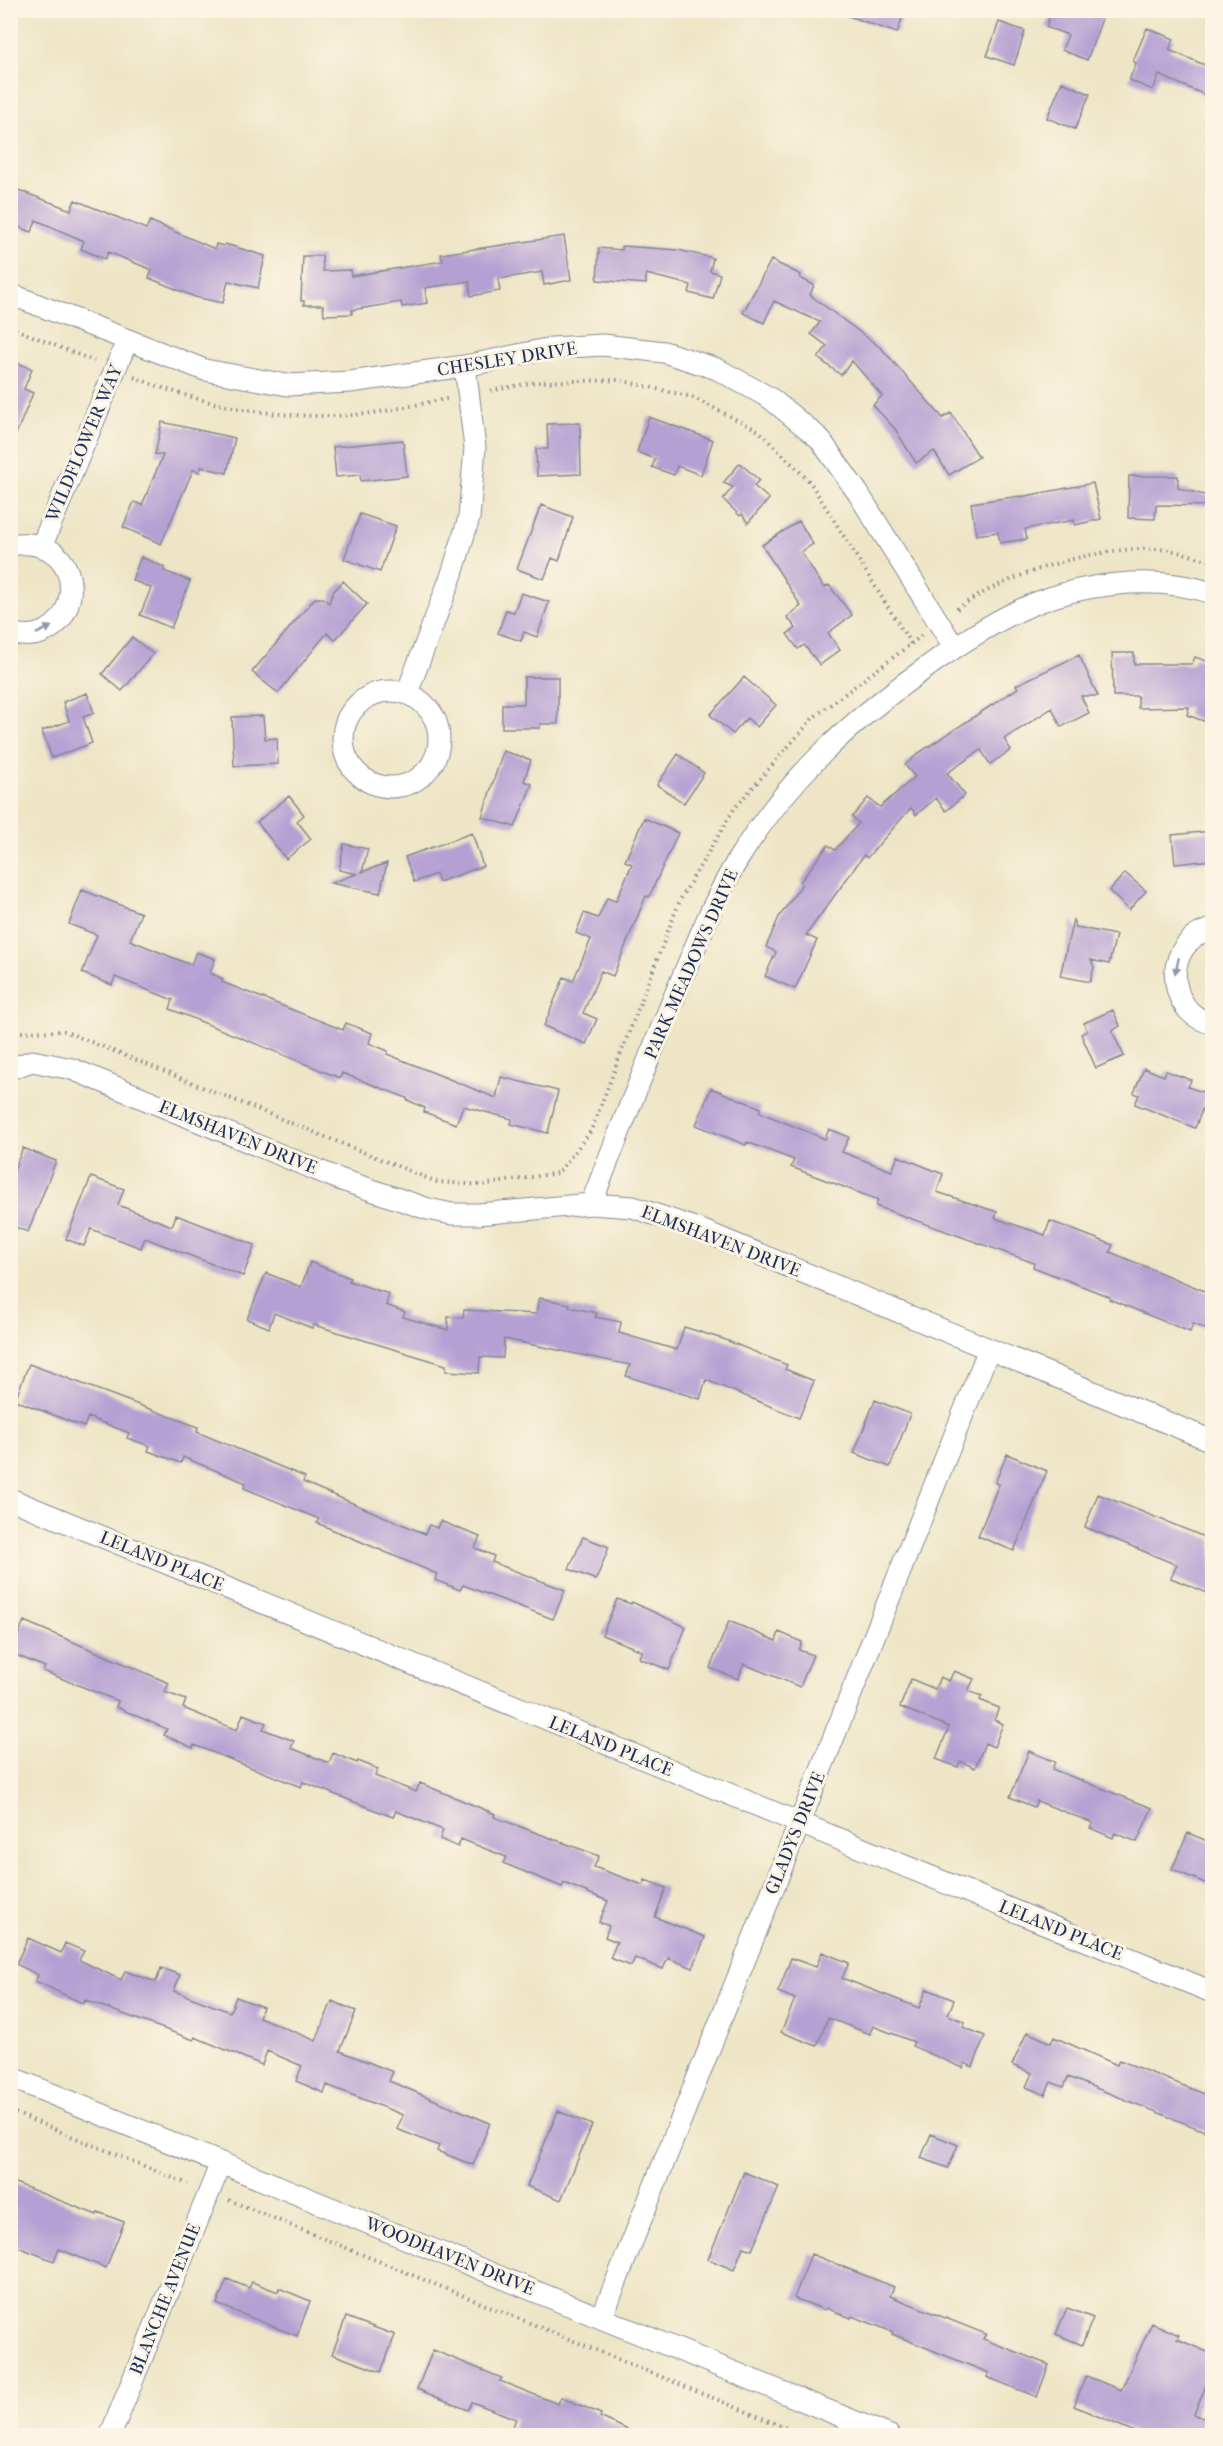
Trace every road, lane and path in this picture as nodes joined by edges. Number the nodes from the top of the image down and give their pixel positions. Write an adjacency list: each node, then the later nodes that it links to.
1 (10, 294): 3 (street, CHESLEY DRIVE)
2 (10, 327): 5 (path)
3 (127, 341): 4 (street, CHESLEY DRIVE); 5 (street, WILDFLOWER WAY)
4 (465, 366): 6 (street); 11 (street, CHESLEY DRIVE)
5 (115, 370): 6 (path); 8 (street, WILDFLOWER WAY)
6 (469, 395): 12 (street); 15 (path)
7 (10, 545): 8 (street, WILDFLOWER WAY)
8 (42, 545): 10 (street, WILDFLOWER WAY, one-way to 8)
9 (1212, 593): 11 (street, PARK MEADOWS DRIVE)
10 (10, 633)
11 (954, 647): 17 (street, PARK MEADOWS DRIVE)
12 (406, 693): 12 (street)
13 (1212, 928): 14 (street, one-way to 14)
14 (1212, 1023)
15 (10, 1036)
16 (10, 1069): 17 (street, ELMSHAVEN DRIVE)
17 (591, 1204): 18 (street, ELMSHAVEN DRIVE)
18 (989, 1349): 19 (street, ELMSHAVEN DRIVE); 21 (street, GLADYS DRIVE)
19 (1212, 1441)
20 (10, 1499): 21 (street, LELAND PLACE)
21 (800, 1823): 22 (street, LELAND PLACE); 27 (street, GLADYS DRIVE)
22 (1212, 1992)
23 (10, 2077): 25 (street, WOODHAVEN DRIVE)
24 (10, 2111): 26 (path)
25 (221, 2163): 26 (street, BLANCHE AVENUE); 27 (street, WOODHAVEN DRIVE)
26 (209, 2192): 28 (street, BLANCHE AVENUE); 29 (path)
27 (602, 2317): 30 (street, WOODHAVEN DRIVE)
28 (110, 2436)
29 (806, 2436)
30 (890, 2436)

